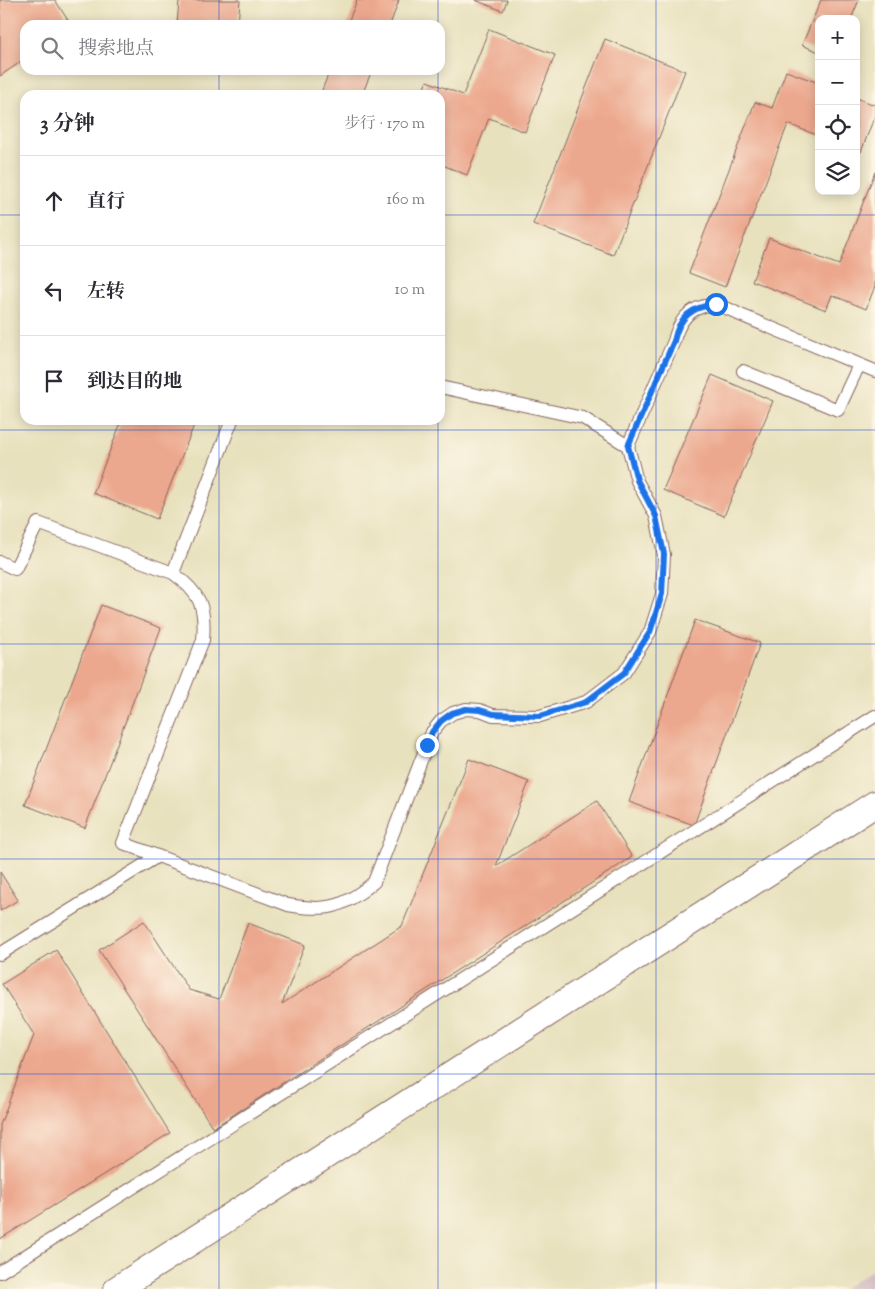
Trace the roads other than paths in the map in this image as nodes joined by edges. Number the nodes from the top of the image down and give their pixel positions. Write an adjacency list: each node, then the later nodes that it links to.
1 (859, 365): 2 (lane); 3 (lane); 6 (lane)
2 (743, 371)
3 (875, 371)
4 (445, 388): 6 (lane)
5 (230, 425): 8 (lane)
6 (628, 446): 11 (lane)
7 (0, 562): 8 (lane)
8 (173, 573): 11 (lane)
9 (875, 716): 13 (lane)
10 (875, 804): 14 (street)
11 (158, 856): 12 (lane)
12 (0, 954)
13 (0, 1272)
14 (118, 1289)

